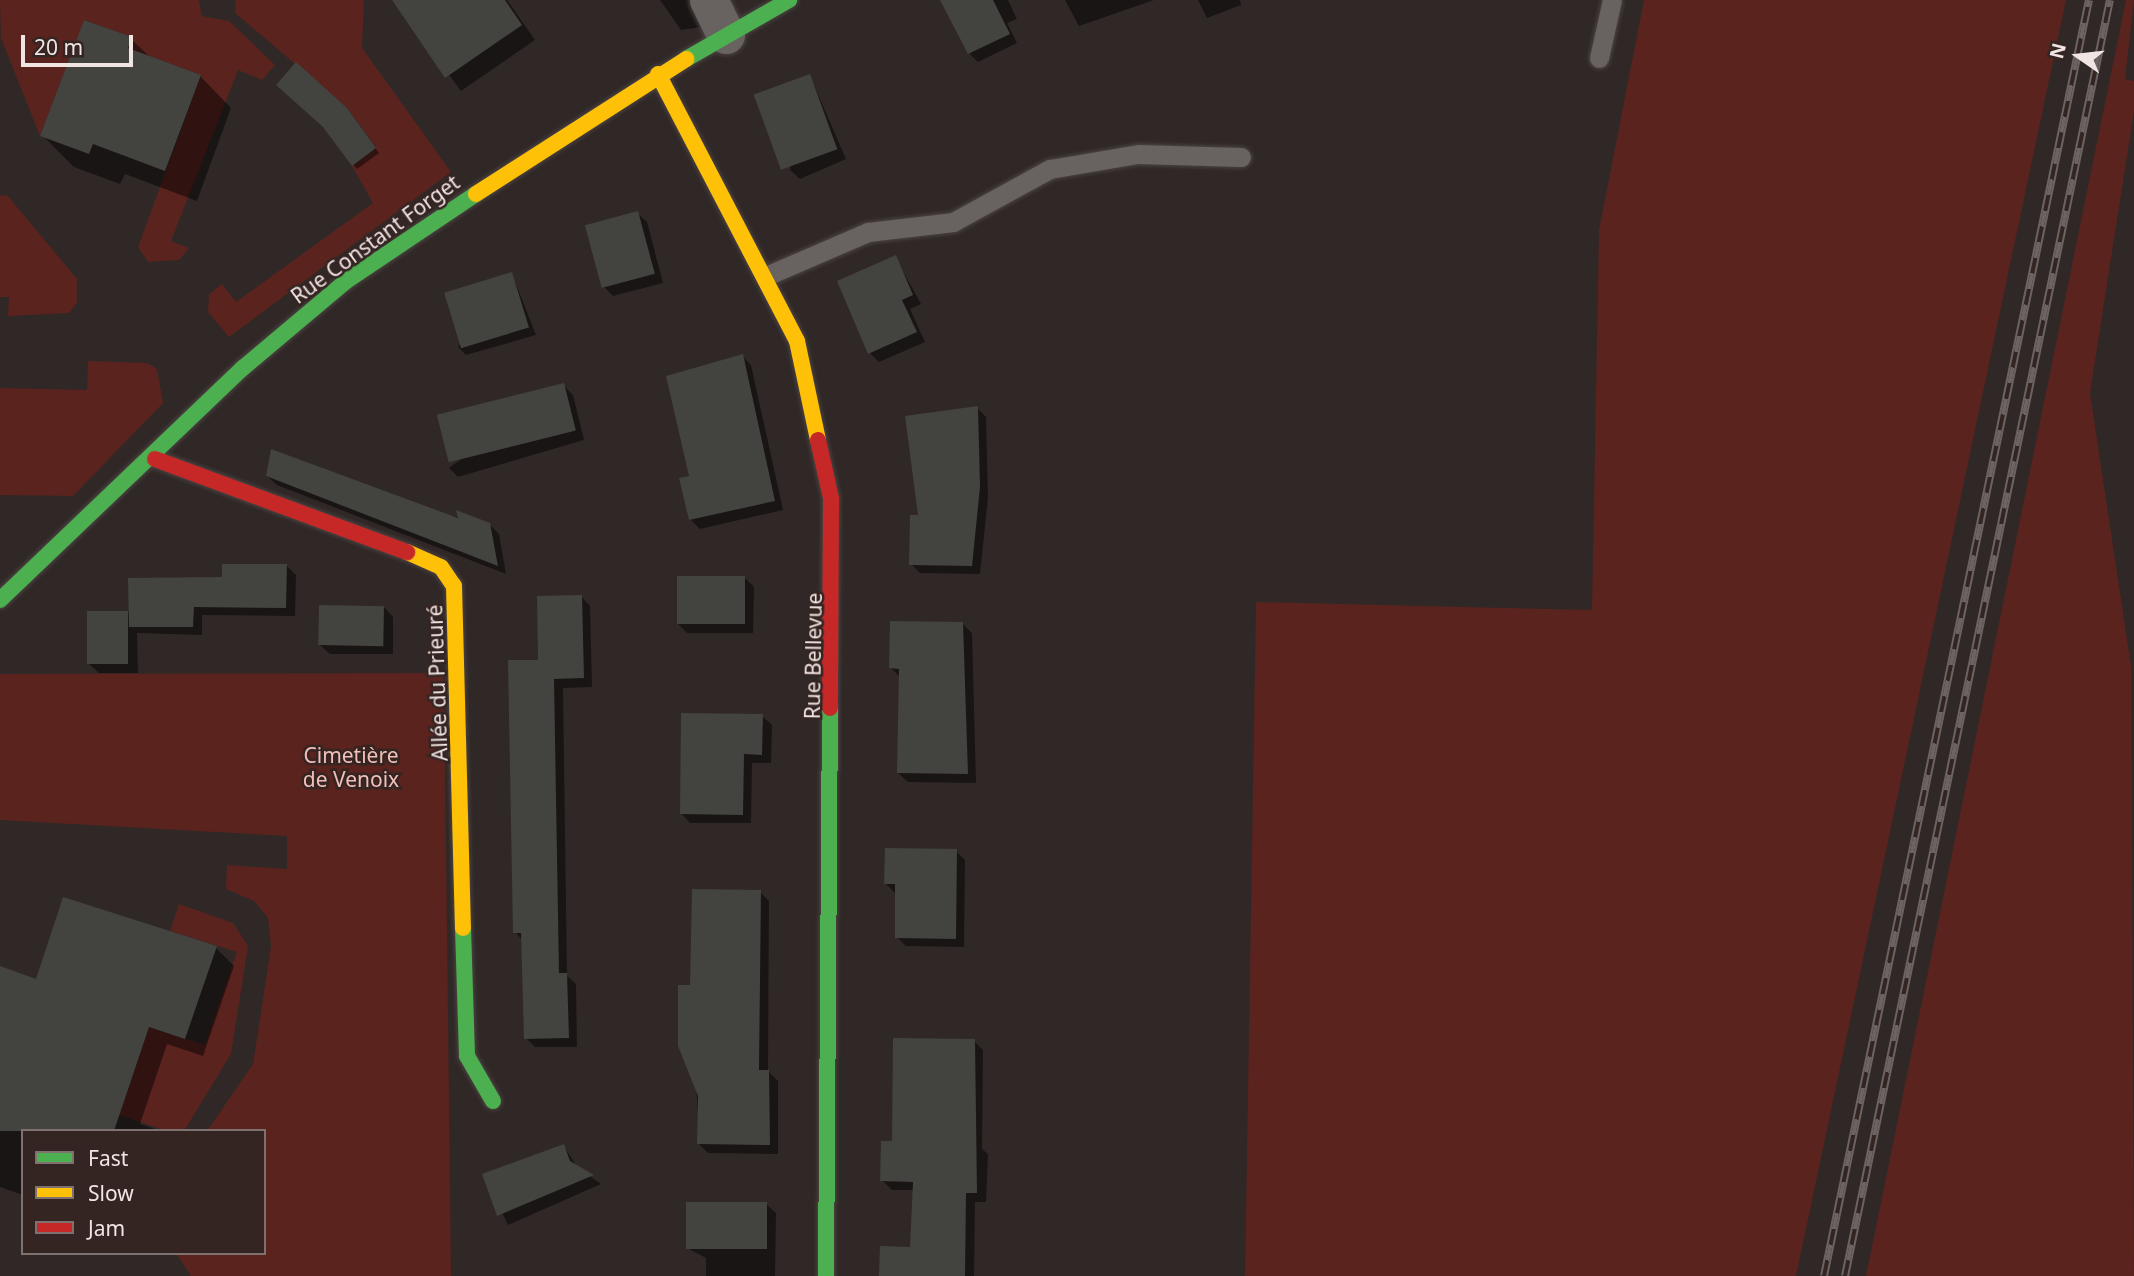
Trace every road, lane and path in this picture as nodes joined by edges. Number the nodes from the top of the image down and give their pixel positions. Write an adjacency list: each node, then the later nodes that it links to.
1 (709, 0): 4 (street)
2 (789, 0): 4 (street, Rue Constant Forget)
3 (1612, 0): 5 (lane)
4 (726, 36): 6 (street, Rue Constant Forget)
5 (1599, 58)
6 (658, 75): 8 (street, Rue Bellevue); 9 (street, Rue Constant Forget)
7 (1241, 157): 8 (lane)
8 (766, 276): 12 (street, Rue Bellevue)
9 (155, 459): 10 (street, Rue Constant Forget); 11 (street, Allée du Prieuré)
10 (0, 600)
11 (493, 1101)
12 (826, 1276)

